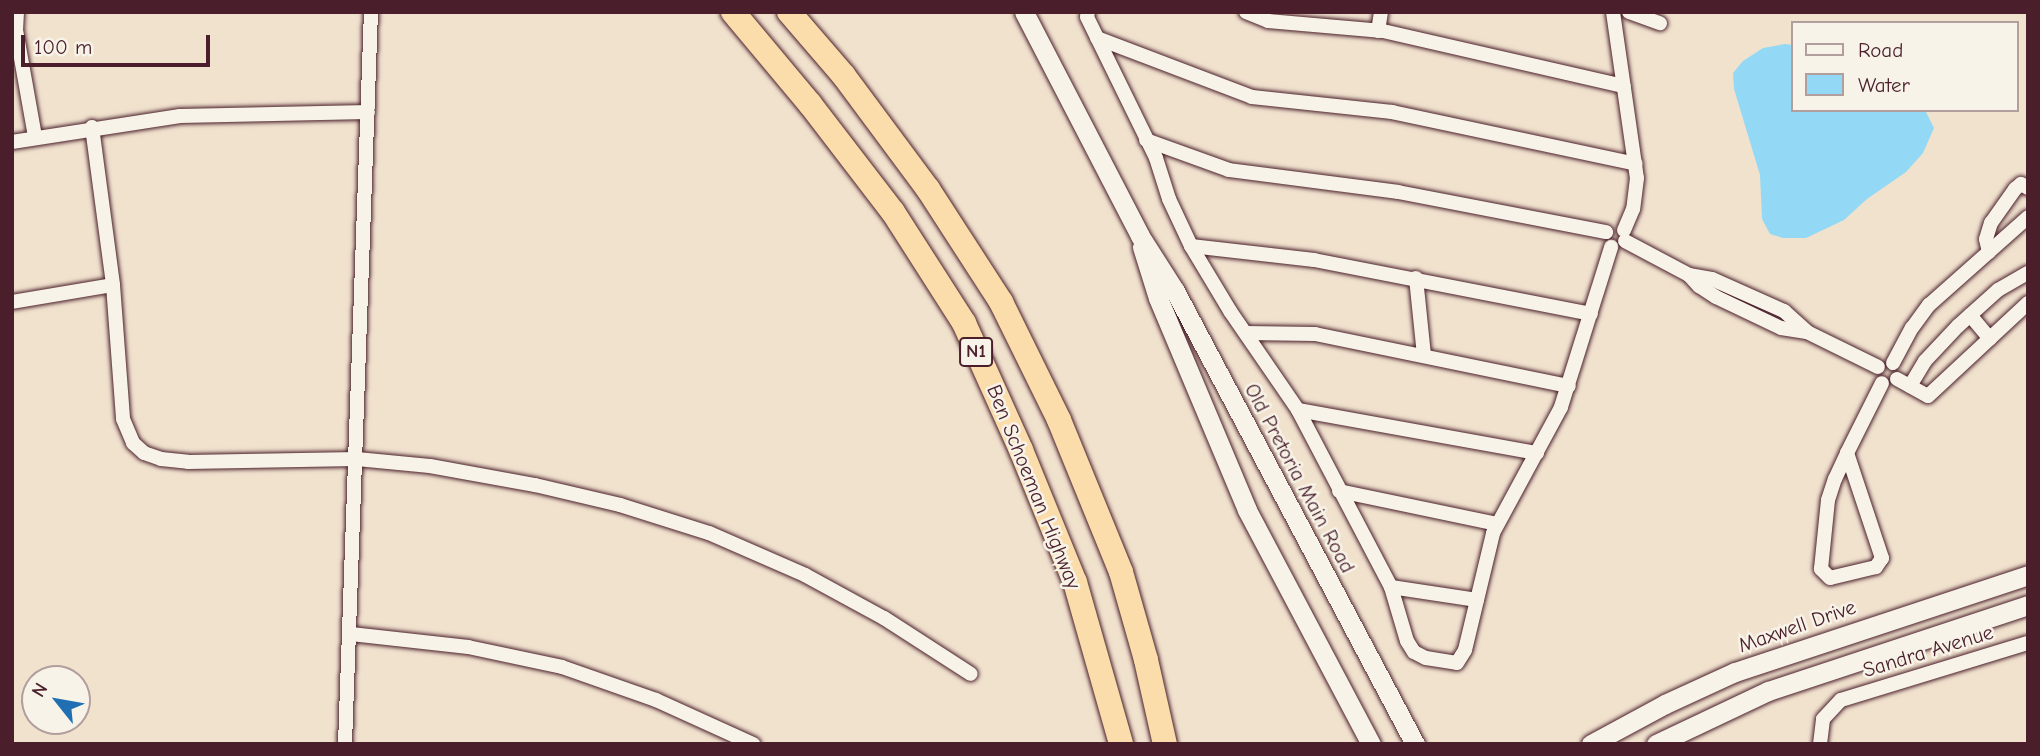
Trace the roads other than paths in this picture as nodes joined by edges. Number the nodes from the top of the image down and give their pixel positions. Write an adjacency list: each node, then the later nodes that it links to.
1 (17, 12): 17 (street)
2 (371, 12): 15 (street)
3 (733, 12): 61 (highway, Ben Schoeman Highway / N1)
4 (789, 12): 62 (highway, N1)
5 (1024, 12): 23 (main road, Old Pretoria Main Road)
6 (1247, 12): 12 (street)
7 (1381, 12): 12 (street)
8 (1613, 12): 14 (street)
9 (1629, 12): 11 (street)
10 (1086, 14): 13 (street)
11 (1660, 23)
12 (1378, 31): 14 (street)
13 (1097, 38): 18 (street); 20 (street)
14 (1624, 86): 20 (street)
15 (368, 112): 16 (street); 47 (street)
16 (92, 127): 17 (street); 29 (street)
17 (35, 137): 19 (street)
18 (1146, 140): 24 (street); 25 (street)
19 (12, 142)
20 (1636, 164): 24 (street)
21 (2028, 188): 26 (street)
22 (2028, 217): 26 (street)
23 (1140, 236): 63 (main road, Old Pretoria Main Road); 64 (main road, Old Pretoria Main Road)
24 (1617, 237): 30 (street); 33 (street)
25 (1191, 246): 28 (street); 36 (street)
26 (1989, 252): 39 (street)
27 (2028, 273): 34 (street)
28 (1416, 278): 33 (street); 38 (street)
29 (113, 285): 31 (street); 47 (street)
30 (1721, 291): 35 (street); 35 (street)
31 (12, 302)
32 (2028, 303): 37 (street)
33 (1591, 314): 43 (street)
34 (1970, 315): 37 (street); 41 (street)
35 (1807, 332): 40 (street)
36 (1246, 333): 38 (street); 44 (street)
37 (1990, 339): 41 (street)
38 (1424, 356): 43 (street)
39 (1893, 363): 40 (street); 41 (street)
40 (1878, 367): 42 (street)
41 (1903, 382): 42 (street)
42 (1882, 383): 46 (street)
43 (1569, 386): 45 (street)
44 (1298, 410): 45 (street); 48 (street)
45 (1537, 453): 49 (street)
46 (1847, 453): 46 (street)
47 (357, 459): 56 (street); 58 (street)
48 (1339, 491): 49 (street); 53 (street)
49 (1497, 524): 54 (street)
50 (2028, 564): 52 (main road)
51 (2028, 575): 52 (main road, Maxwell Drive)
52 (2007, 583): 65 (main road, Maxwell Drive)
53 (1391, 587): 54 (street); 54 (street)
54 (1477, 600)
55 (2028, 605): 66 (main road)
56 (351, 634): 59 (street); 60 (street)
57 (2028, 643): 67 (street, Sandra Avenue)
58 (971, 674)
59 (345, 744)
60 (753, 744)
61 (1121, 744)
62 (1165, 744)
63 (1371, 744)
64 (1415, 744)
65 (1591, 744)
66 (1656, 744)
67 (1820, 744)

